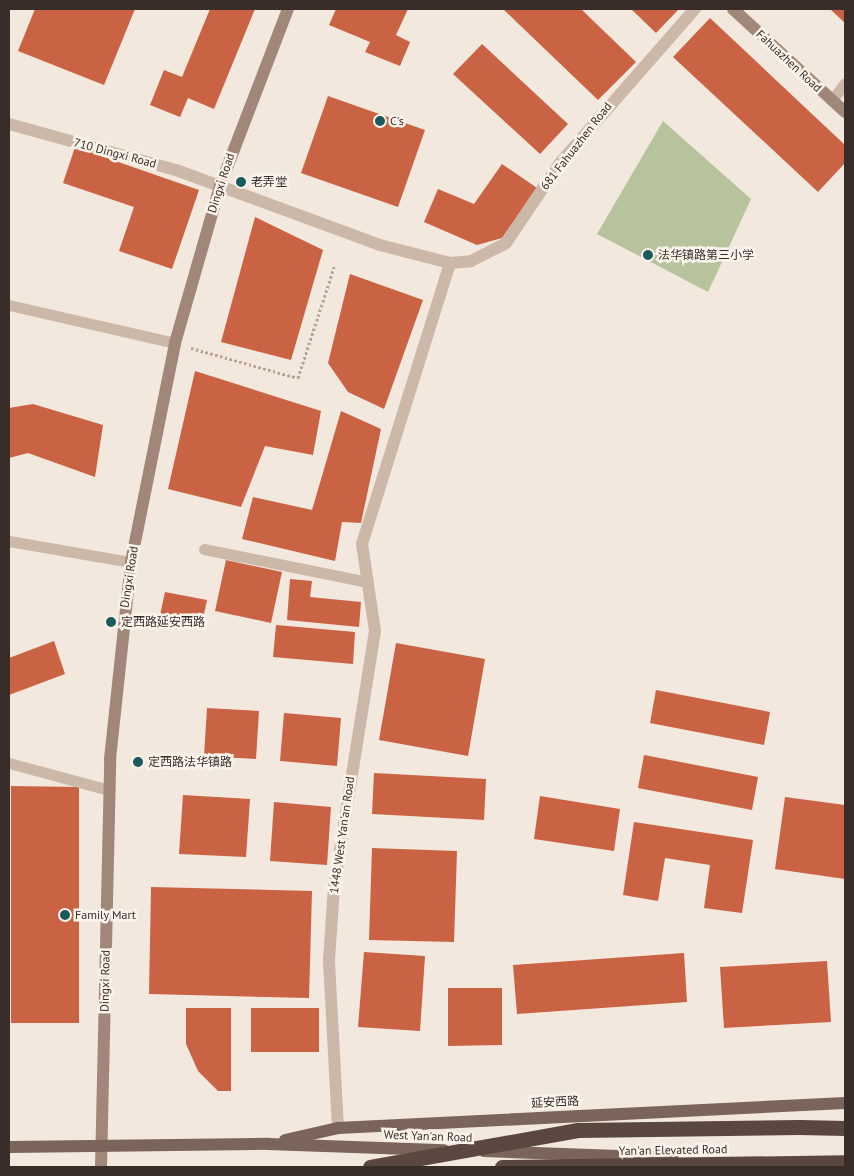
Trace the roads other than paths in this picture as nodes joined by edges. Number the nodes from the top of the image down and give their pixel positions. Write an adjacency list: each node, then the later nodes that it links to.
1 (288, 9): 8 (street, Dingxi Road)
2 (695, 9): 9 (street, 681 Fahuazhen Road)
3 (733, 9): 5 (street, Fahuazhen Road)
4 (845, 83): 5 (lane)
5 (832, 100): 6 (street, Fahuazhen Road)
6 (845, 112)
7 (9, 124): 8 (street, 710 Dingxi Road)
8 (220, 186): 9 (street, 710 Dingxi Road); 11 (street, Dingxi Road)
9 (450, 263): 15 (street, 1448 West Yan'an Road)
10 (9, 305): 11 (lane)
11 (175, 342): 14 (street, Dingxi Road)
12 (9, 541): 14 (lane)
13 (204, 549): 15 (lane)
14 (131, 562): 17 (street, Dingxi Road)
15 (368, 582): 19 (street, 1448 West Yan'an Road)
16 (9, 763): 17 (lane)
17 (110, 790): 22 (street, Dingxi Road)
18 (845, 1103): 19 (main road, 延安西路)
19 (338, 1128): 21 (main road, 延安西路)
20 (845, 1128): 26 (highway, bridge)
21 (268, 1144): 22 (main road, West Yan'an Road); 24 (main road, West Yan'an Road)
22 (102, 1145): 23 (main road, West Yan'an Road); 25 (street, Dingxi Road)
23 (9, 1147)
24 (845, 1162): 27 (highway, Yan'an Elevated Road, bridge)
25 (101, 1167)
26 (370, 1167)
27 (502, 1167)

